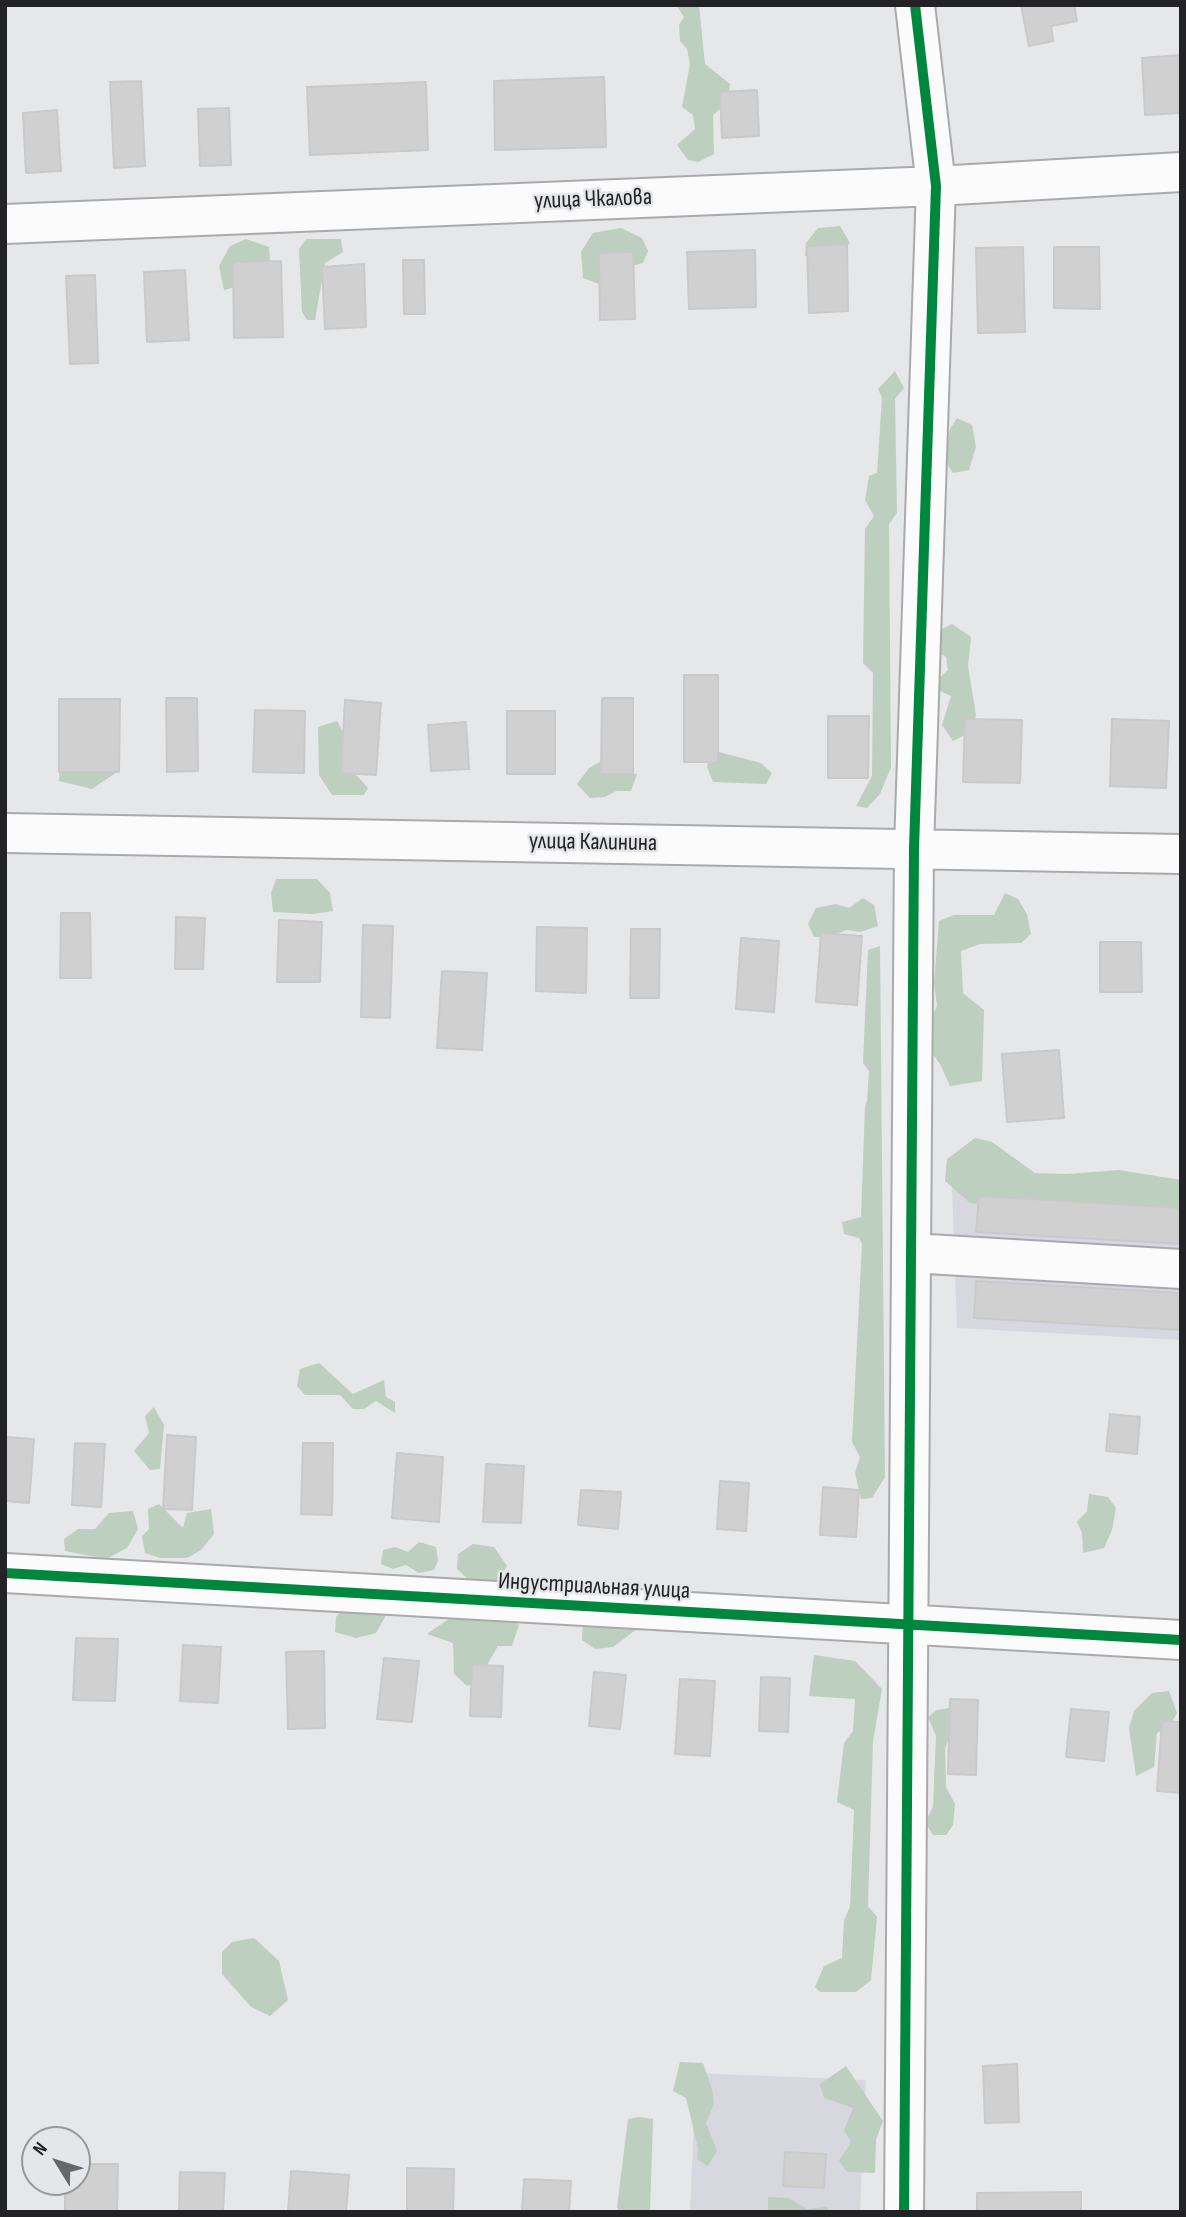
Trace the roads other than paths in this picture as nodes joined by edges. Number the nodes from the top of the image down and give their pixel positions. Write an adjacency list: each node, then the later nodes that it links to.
1 (915, 5): 3 (street)
2 (1181, 172): 3 (street, улица Чкалова)
3 (936, 186): 4 (street, улица Чкалова); 6 (street)
4 (5, 224)
5 (5, 833): 6 (street, улица Калинина)
6 (914, 848): 7 (street, улица Калинина); 8 (street)
7 (1181, 854)
8 (911, 1253): 9 (street); 11 (street)
9 (1181, 1269)
10 (5, 1573): 11 (street, Индустриальная улица)
11 (907, 1626): 12 (street, Индустриальная улица); 13 (street)
12 (1181, 1640)
13 (904, 2212)

